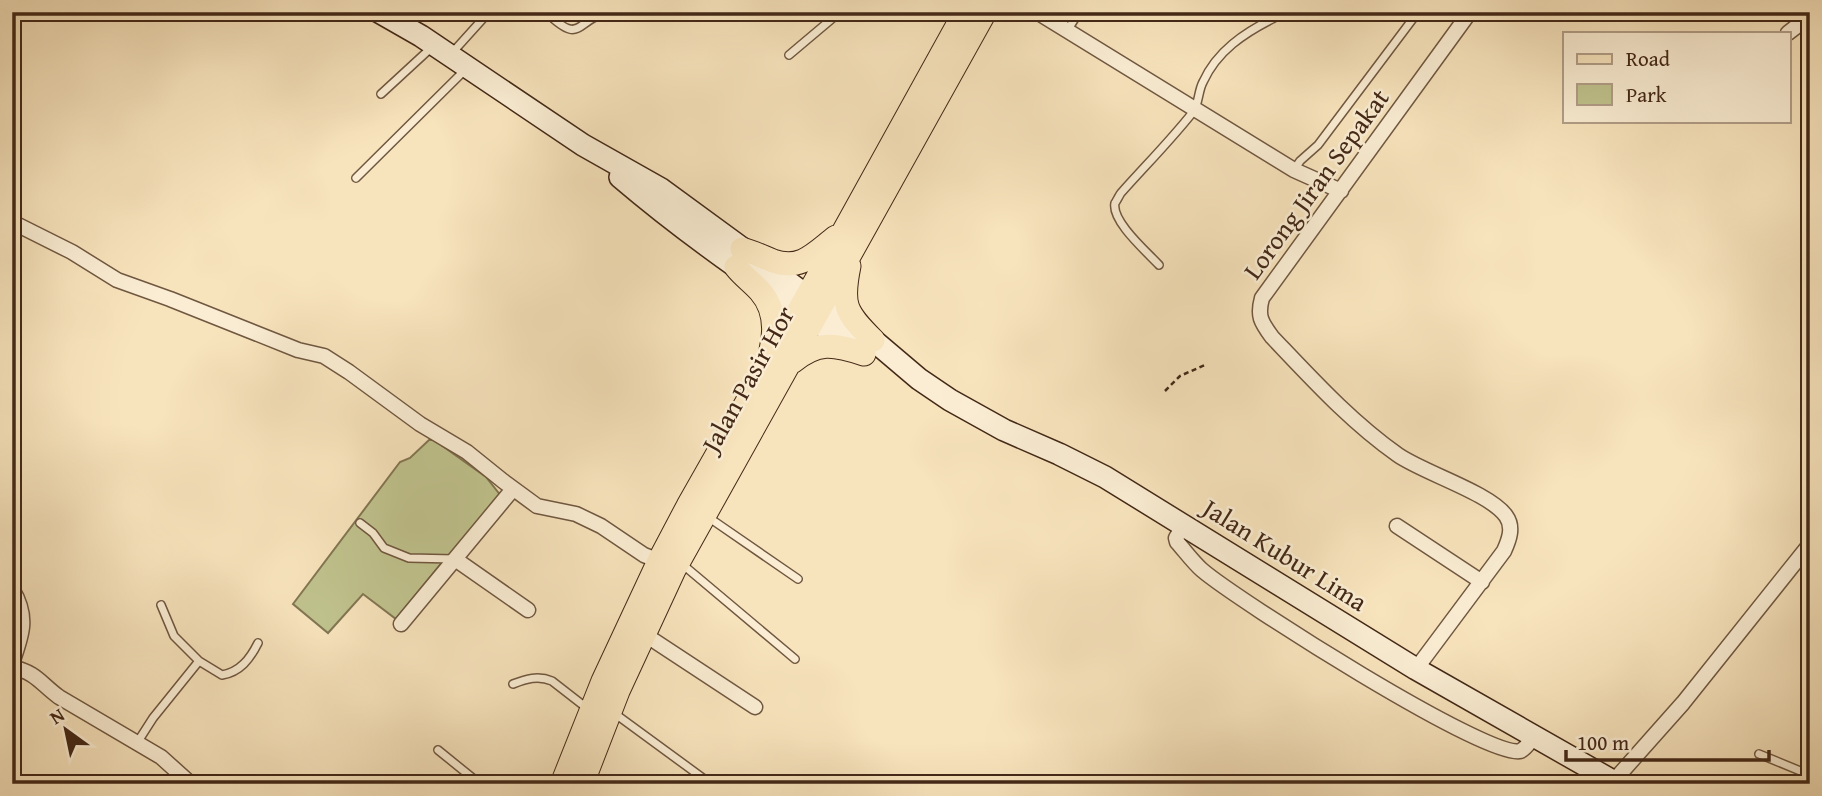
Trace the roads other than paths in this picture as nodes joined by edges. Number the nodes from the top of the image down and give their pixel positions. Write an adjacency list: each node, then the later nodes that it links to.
1 (379, 12): 16 (main road, Jalan Kubur Lima)
2 (489, 12): 16 (lane)
3 (546, 12): 4 (lane)
4 (611, 12)
5 (840, 12): 17 (lane)
6 (965, 12): 25 (main road, Jalan Pasir Hor)
7 (985, 12): 25 (main road, Jalan Pasir Hor)
8 (1037, 12): 14 (street)
9 (1079, 12): 14 (lane)
10 (1418, 12): 21 (lane)
11 (1470, 12): 23 (street, Lorong Jiran Sepakat)
12 (1807, 15): 15 (street)
13 (1273, 18): 20 (lane)
14 (1068, 31): 20 (street)
15 (1789, 32)
16 (442, 50): 18 (main road, Jalan Kubur Lima); 19 (lane)
17 (789, 55)
18 (467, 67): 22 (lane); 26 (main road, Jalan Kubur Lima)
19 (381, 94)
20 (1195, 109): 21 (street); 27 (lane)
21 (1294, 170): 23 (street)
22 (356, 178)
23 (1341, 191): 40 (street, Lorong Jiran Sepakat)
24 (12, 222): 31 (street)
25 (848, 242): 26 (main road); 28 (main road, Jalan Pasir Hor); 29 (main road)
26 (739, 258): 28 (main road, Jalan Kubur Lima); 30 (main road)
27 (1159, 265)
28 (810, 308): 29 (main road, Jalan Kubur Lima); 30 (main road, Jalan Pasir Hor)
29 (868, 347): 30 (main road); 34 (main road, Jalan Kubur Lima)
30 (779, 362): 32 (main road, Jalan Pasir Hor); 38 (main road, Jalan Pasir Hor)
31 (513, 489): 37 (street); 38 (street)
32 (704, 514): 38 (main road, Jalan Pasir Hor); 39 (lane)
33 (360, 523): 37 (lane)
34 (1184, 526): 50 (main road, Jalan Kubur Lima); 54 (street)
35 (1397, 526): 40 (street)
36 (1810, 544): 59 (street)
37 (455, 559): 43 (street); 44 (street)
38 (669, 561): 45 (main road, Jalan Pasir Hor); 47 (lane); 53 (main road, Jalan Pasir Hor)
39 (798, 579)
40 (1482, 582): 50 (street, Lorong Jiran Sepakat)
41 (12, 589): 49 (street)
42 (162, 605): 48 (lane)
43 (528, 610)
44 (401, 624)
45 (644, 634): 52 (street); 53 (main road, Jalan Pasir Hor)
46 (258, 643): 48 (lane)
47 (795, 659)
48 (199, 661): 55 (lane)
49 (12, 665): 55 (street)
50 (1416, 669): 54 (main road, Jalan Kubur Lima)
51 (513, 684): 53 (lane)
52 (754, 707)
53 (601, 710): 62 (main road, Jalan Pasir Hor); 63 (main road, Jalan Pasir Hor); 64 (lane)
54 (1534, 736): 59 (main road, Jalan Kubur Lima)
55 (137, 743): 60 (street)
56 (438, 750): 61 (lane)
57 (1759, 754): 58 (lane)
58 (1810, 775)
59 (1614, 783)
60 (191, 784)
61 (480, 784)
62 (562, 784)
63 (582, 784)
64 (711, 784)

